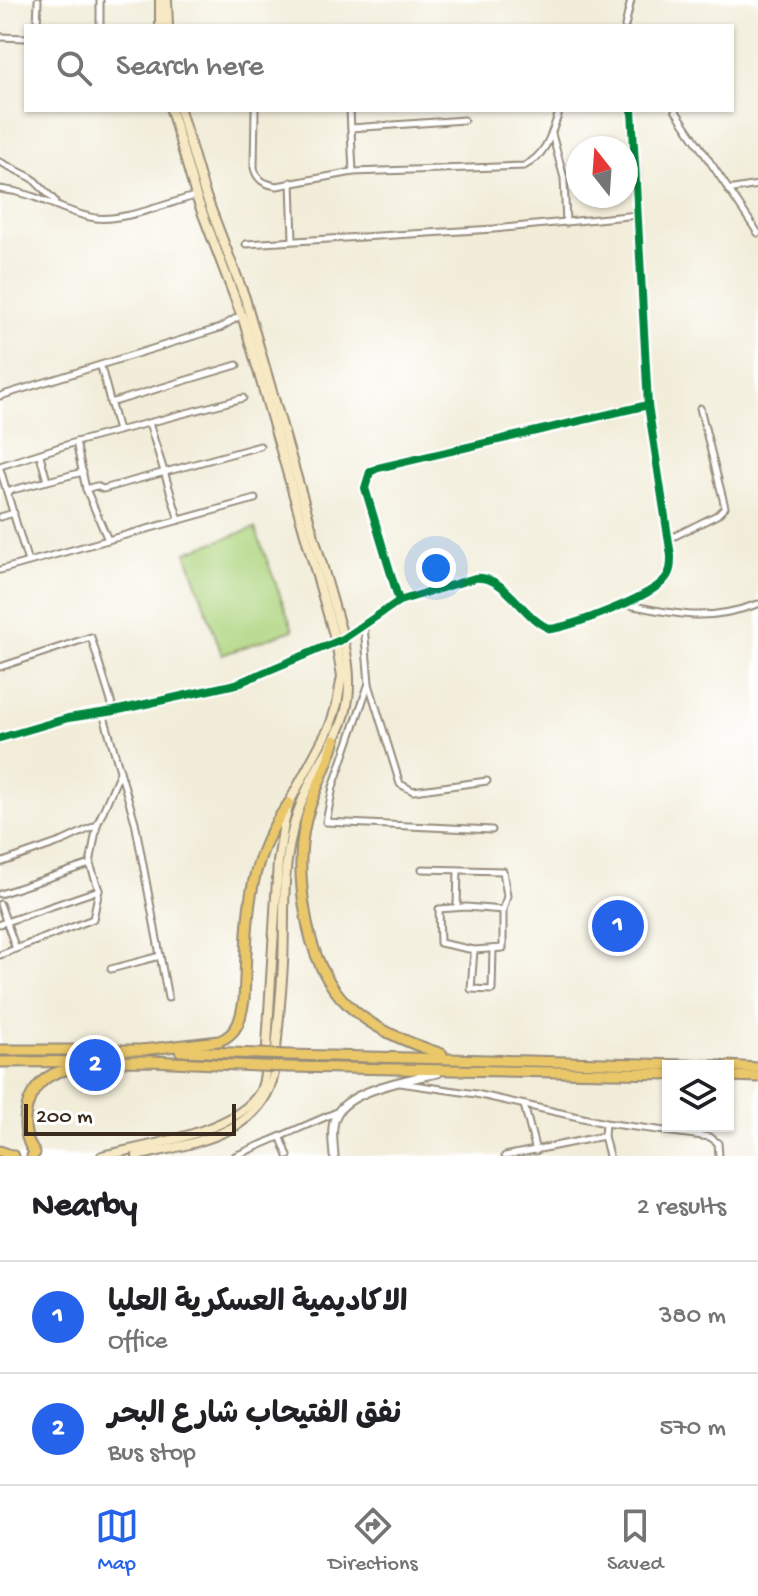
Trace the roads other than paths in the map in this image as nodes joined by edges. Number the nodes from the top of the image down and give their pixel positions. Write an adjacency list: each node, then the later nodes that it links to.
1 (38, 0): 6 (street)
2 (100, 0): 7 (street)
3 (160, 0): 8 (main road)
4 (167, 0): 9 (main road)
5 (631, 0): 10 (street)
6 (37, 24)
7 (100, 24)
8 (160, 24)
9 (168, 24)
10 (625, 24)
11 (0, 37): 12 (street)
12 (24, 38)
13 (172, 112): 29 (main road)
14 (181, 112): 67 (main road)
15 (255, 112): 25 (street)
16 (350, 112): 21 (street)
17 (559, 112): 22 (street)
18 (632, 112): 31 (street)
19 (676, 112): 28 (street)
20 (464, 120): 21 (street)
21 (351, 128): 24 (street)
22 (551, 133): 24 (street); 32 (street)
23 (0, 162): 30 (street)
24 (353, 172): 25 (street)
25 (291, 182): 34 (street)
26 (756, 187): 28 (street)
27 (0, 189): 30 (street)
28 (728, 190): 33 (street)
29 (196, 196): 30 (street); 36 (main road)
30 (58, 205)
31 (638, 215): 32 (street); 42 (street)
32 (566, 223): 34 (street)
33 (758, 233)
34 (293, 240): 35 (street)
35 (246, 244)
36 (241, 315): 38 (street); 67 (main road)
37 (237, 365): 41 (street)
38 (101, 367): 39 (street); 41 (street)
39 (0, 396)
40 (243, 398): 44 (street)
41 (110, 403): 45 (street)
42 (648, 405): 59 (street); 63 (street)
43 (700, 408): 59 (street)
44 (149, 423): 45 (street); 51 (street)
45 (118, 431): 46 (street)
46 (76, 442): 48 (street); 50 (street)
47 (260, 446): 51 (street)
48 (40, 455): 49 (street); 52 (street)
49 (0, 468): 54 (street)
50 (83, 472): 52 (street); 53 (street)
51 (164, 472): 53 (street); 58 (street)
52 (47, 481): 54 (street)
53 (86, 489): 60 (street)
54 (8, 491): 56 (street)
55 (255, 499): 58 (street)
56 (14, 513): 57 (street); 61 (street)
57 (0, 517)
58 (179, 520): 60 (street)
59 (669, 539): 64 (street)
60 (108, 540): 61 (street)
61 (28, 562): 62 (street)
62 (0, 570)
63 (399, 601): 64 (street); 66 (street)
64 (622, 604): 65 (street)
65 (758, 604)
66 (364, 626): 67 (street); 69 (street)
67 (340, 640): 70 (street); 73 (main road); 76 (main road)
68 (0, 667): 70 (street)
69 (369, 683): 75 (street); 78 (street)
70 (114, 711): 71 (street)
71 (103, 713): 72 (street); 74 (street)
72 (0, 738)
73 (335, 740): 99 (highway); 121 (main road)
74 (120, 771): 77 (street); 94 (street)
75 (487, 781)
76 (289, 803): 98 (highway); 120 (main road)
77 (97, 825): 79 (street); 80 (street)
78 (492, 830)
79 (0, 863)
80 (90, 864): 83 (street); 84 (street)
81 (422, 869): 82 (street)
82 (458, 870): 86 (street); 87 (street)
83 (99, 890): 88 (street); 90 (street)
84 (0, 894)
85 (0, 904): 88 (street)
86 (457, 907): 87 (street); 92 (street)
87 (503, 910): 91 (street)
88 (8, 921): 89 (street); 90 (street)
89 (0, 924)
90 (16, 949): 93 (street)
91 (493, 949): 92 (street); 92 (street)
92 (474, 950)
93 (0, 955)
94 (160, 956): 95 (street); 96 (street)
95 (111, 969)
96 (168, 998)
97 (0, 1050): 98 (highway)
98 (142, 1050): 99 (highway, bridge)
99 (453, 1058): 102 (highway)
100 (120, 1061): 101 (highway); 105 (highway, bridge); 117 (highway)
101 (0, 1062)
102 (662, 1064)
103 (734, 1066): 104 (highway)
104 (758, 1068)
105 (448, 1070): 106 (highway); 109 (street)
106 (662, 1074)
107 (734, 1076): 108 (highway)
108 (758, 1077)
109 (398, 1083): 110 (street); 111 (street)
110 (524, 1105): 112 (street); 116 (street)
111 (338, 1112): 114 (street); 124 (street)
112 (605, 1123): 113 (street); 127 (street)
113 (604, 1136): 116 (street); 126 (street)
114 (281, 1138): 122 (street); 123 (street)
115 (0, 1151): 119 (highway)
116 (536, 1151): 118 (street)
117 (35, 1155)
118 (518, 1155): 125 (street)
119 (14, 1156)
120 (102, 1156)
121 (137, 1156)
122 (235, 1156)
123 (288, 1156)
124 (334, 1156)
125 (505, 1156)
126 (609, 1156)
127 (719, 1156)

